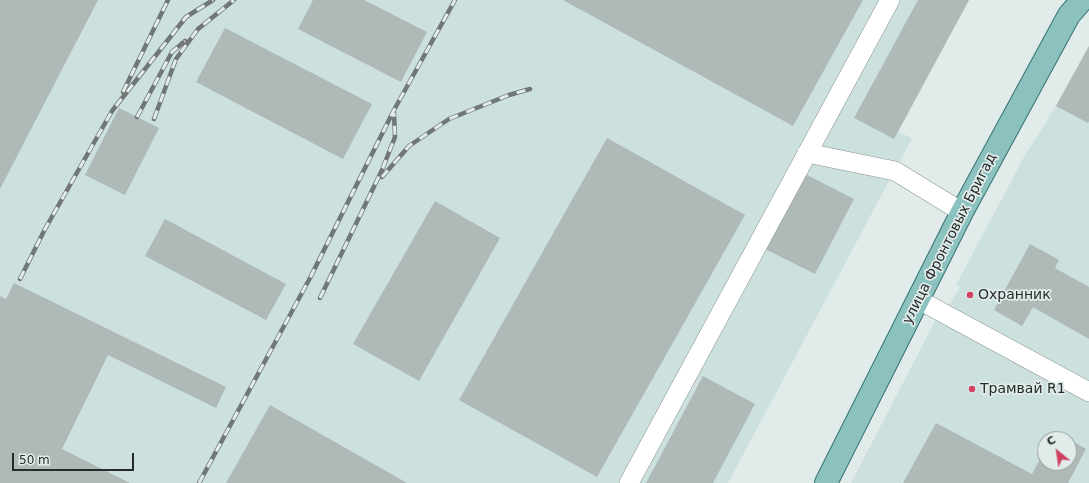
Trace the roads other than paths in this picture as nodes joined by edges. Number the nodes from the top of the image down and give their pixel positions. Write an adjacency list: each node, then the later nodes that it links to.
1 (890, 0): 3 (lane)
2 (1082, 0): 4 (main road, улица Фронтовых Бригад)
3 (807, 153): 4 (lane); 7 (lane)
4 (962, 212): 5 (main road, улица Фронтовых Бригад)
5 (918, 300): 6 (lane); 8 (main road, улица Фронтовых Бригад)
6 (1089, 392)
7 (630, 483)
8 (826, 483)

